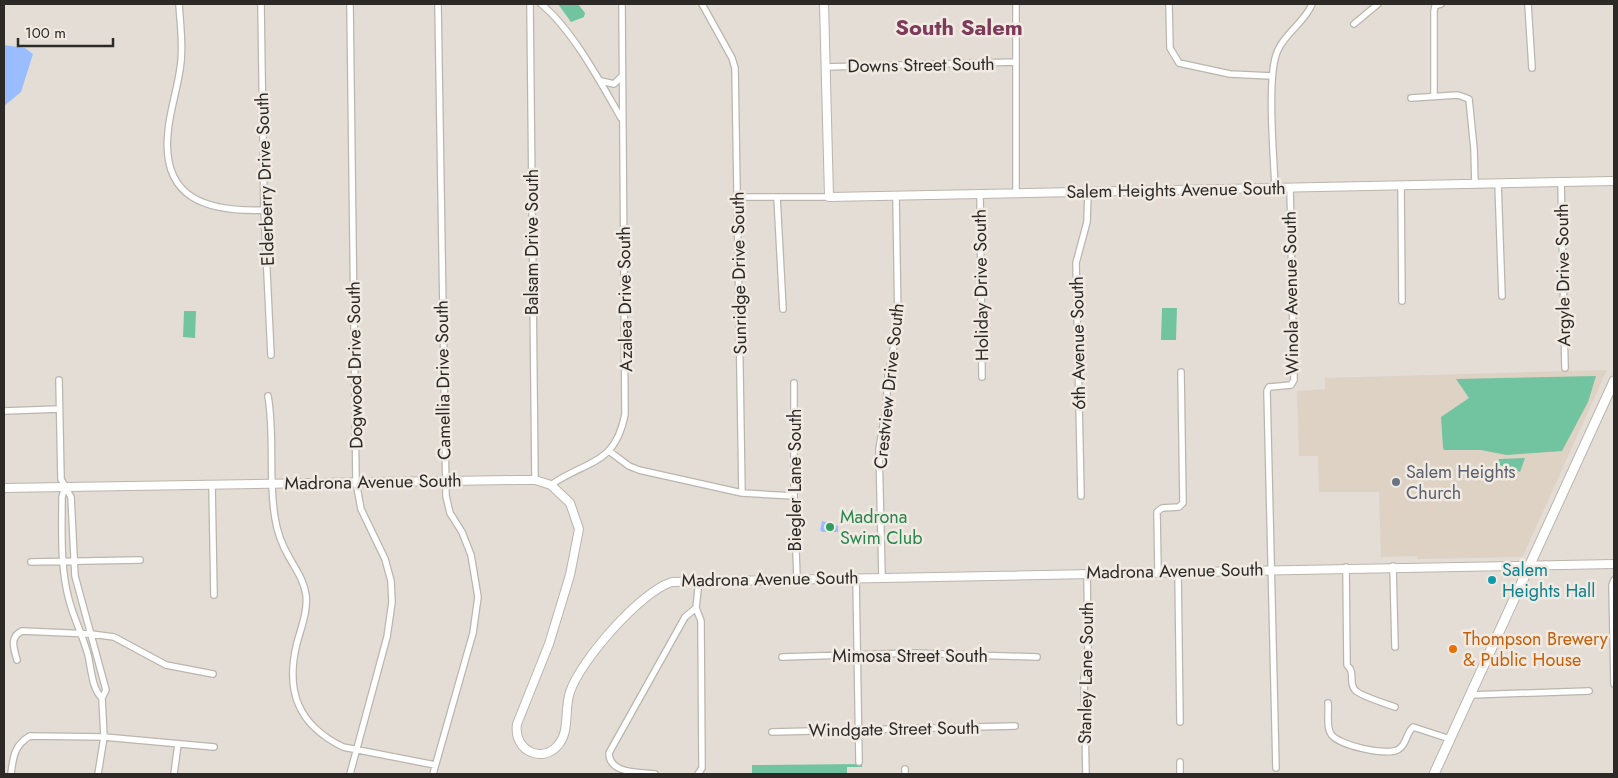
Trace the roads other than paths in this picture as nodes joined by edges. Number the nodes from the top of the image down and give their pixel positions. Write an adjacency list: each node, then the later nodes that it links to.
1 (179, 4): 40 (street)
2 (261, 4): 40 (street, Elderberry Drive South)
3 (350, 4): 57 (street, Dogwood Drive South)
4 (438, 4): 55 (street, Camellia Drive South)
5 (530, 4): 56 (street, Balsam Drive South)
6 (541, 4): 22 (street)
7 (622, 4): 20 (street, Azalea Drive South)
8 (702, 4): 36 (street, Sunridge Drive South)
9 (824, 4): 18 (main road)
10 (1016, 4): 17 (street)
11 (1169, 4): 21 (street)
12 (1312, 4): 21 (street)
13 (1378, 4): 16 (street)
14 (1528, 4): 19 (street)
15 (1438, 5): 23 (street)
16 (1354, 24)
17 (1016, 62): 18 (street, Downs Street South); 34 (street)
18 (825, 67): 39 (main road)
19 (1532, 68)
20 (622, 76): 22 (street); 25 (street, Azalea Drive South)
21 (1272, 76): 32 (street)
22 (600, 80): 25 (street)
23 (1434, 96): 24 (street); 28 (street)
24 (1410, 98)
25 (621, 118): 54 (street, Azalea Drive South)
26 (1614, 181): 27 (main road, Salem Heights Avenue South)
27 (1561, 182): 29 (main road, Salem Heights Avenue South); 45 (street, Argyle Drive South)
28 (1475, 184): 29 (main road, Salem Heights Avenue South); 30 (main road, Salem Heights Avenue South)
29 (1498, 184): 41 (street)
30 (1401, 185): 31 (main road, Salem Heights Avenue South); 42 (street)
31 (1290, 187): 32 (main road, Salem Heights Avenue South); 74 (street, Winola Avenue South)
32 (1275, 188): 33 (main road, Salem Heights Avenue South)
33 (1088, 192): 34 (main road, Salem Heights Avenue South); 65 (street, 6th Avenue South)
34 (1016, 193): 35 (main road, Salem Heights Avenue South)
35 (980, 194): 37 (main road, Salem Heights Avenue South); 47 (street, Holiday Drive South)
36 (737, 196): 38 (street, Salem Heights Avenue South); 63 (street, Sunridge Drive South)
37 (896, 196): 39 (main road, Salem Heights Avenue South); 79 (street, Crestview Drive South)
38 (777, 197): 39 (street, Salem Heights Avenue South); 43 (street)
39 (829, 197)
40 (264, 210): 44 (street, Elderberry Drive South)
41 (1502, 296)
42 (1402, 301)
43 (783, 309)
44 (272, 355)
45 (1565, 368)
46 (1181, 372): 76 (street)
47 (982, 377)
48 (59, 380): 52 (street)
49 (1614, 381): 70 (main road)
50 (794, 383): 64 (street, Biegler Lane South)
51 (268, 396): 58 (street)
52 (59, 410): 53 (street); 61 (street)
53 (4, 411)
54 (609, 451): 60 (street, Azalea Drive South); 63 (street)
55 (445, 480): 56 (main road, Madrona Avenue South); 57 (main road, Madrona Avenue South); 110 (street, Camellia Drive South)
56 (535, 480): 60 (main road, Madrona Avenue South)
57 (356, 482): 58 (main road, Madrona Avenue South); 107 (street, Dogwood Drive South)
58 (272, 484): 59 (main road, Madrona Avenue South); 107 (street)
59 (212, 485): 61 (main road, Madrona Avenue South); 83 (street)
60 (552, 485): 81 (main road, Madrona Avenue South)
61 (65, 487): 62 (main road, Madrona Avenue South); 67 (street); 68 (street)
62 (4, 488)
63 (742, 493): 64 (street)
64 (794, 496): 80 (street, Biegler Lane South)
65 (1081, 496)
66 (140, 560): 68 (street)
67 (63, 561): 68 (street); 69 (street); 85 (street)
68 (74, 561): 86 (street)
69 (32, 562)
70 (1530, 564): 71 (main road, Madrona Avenue South); 72 (main road, Madrona Avenue South); 95 (main road)
71 (1614, 564)
72 (1393, 566): 73 (main road, Madrona Avenue South); 87 (street)
73 (1346, 567): 74 (main road, Madrona Avenue South); 98 (street)
74 (1271, 569): 75 (main road, Madrona Avenue South); 111 (street, Winola Avenue South)
75 (1178, 570): 76 (main road, Madrona Avenue South); 99 (street)
76 (1158, 571): 77 (main road, Madrona Avenue South)
77 (1087, 572): 79 (main road, Madrona Avenue South); 119 (street, Stanley Lane South)
78 (856, 577): 79 (main road, Madrona Avenue South); 80 (main road, Madrona Avenue South); 88 (street)
79 (882, 577)
80 (797, 578): 81 (main road, Madrona Avenue South)
81 (699, 580): 84 (street)
82 (1614, 580): 93 (street)
83 (214, 595)
84 (696, 608): 117 (street); 118 (street)
85 (80, 633): 86 (street); 91 (street); 96 (street)
86 (91, 634): 92 (street); 96 (street)
87 (1395, 646)
88 (857, 654): 89 (street, Mimosa Street South); 90 (street, Mimosa Street South); 101 (street)
89 (782, 657)
90 (1037, 658)
91 (17, 660)
92 (212, 674)
93 (1614, 684)
94 (1589, 691): 95 (street)
95 (1470, 695): 104 (main road)
96 (102, 698): 103 (street)
97 (1328, 703): 104 (street)
98 (1395, 708)
99 (1180, 722)
100 (1015, 726): 101 (street, Windgate Street South)
101 (859, 730): 102 (street, Windgate Street South); 108 (street)
102 (772, 732)
103 (104, 737): 105 (street); 112 (street); 113 (street)
104 (1450, 739): 121 (main road)
105 (178, 744): 106 (street); 114 (street)
106 (214, 747)
107 (356, 751): 110 (street); 115 (street, Dogwood Drive South)
108 (859, 762)
109 (1180, 762): 120 (street)
110 (435, 765): 116 (street, Camellia Drive South)
111 (1276, 768)
112 (10, 774)
113 (98, 774)
114 (174, 774)
115 (350, 774)
116 (433, 774)
117 (654, 774)
118 (698, 774)
119 (1086, 774)
120 (1180, 774)
121 (1434, 774)

